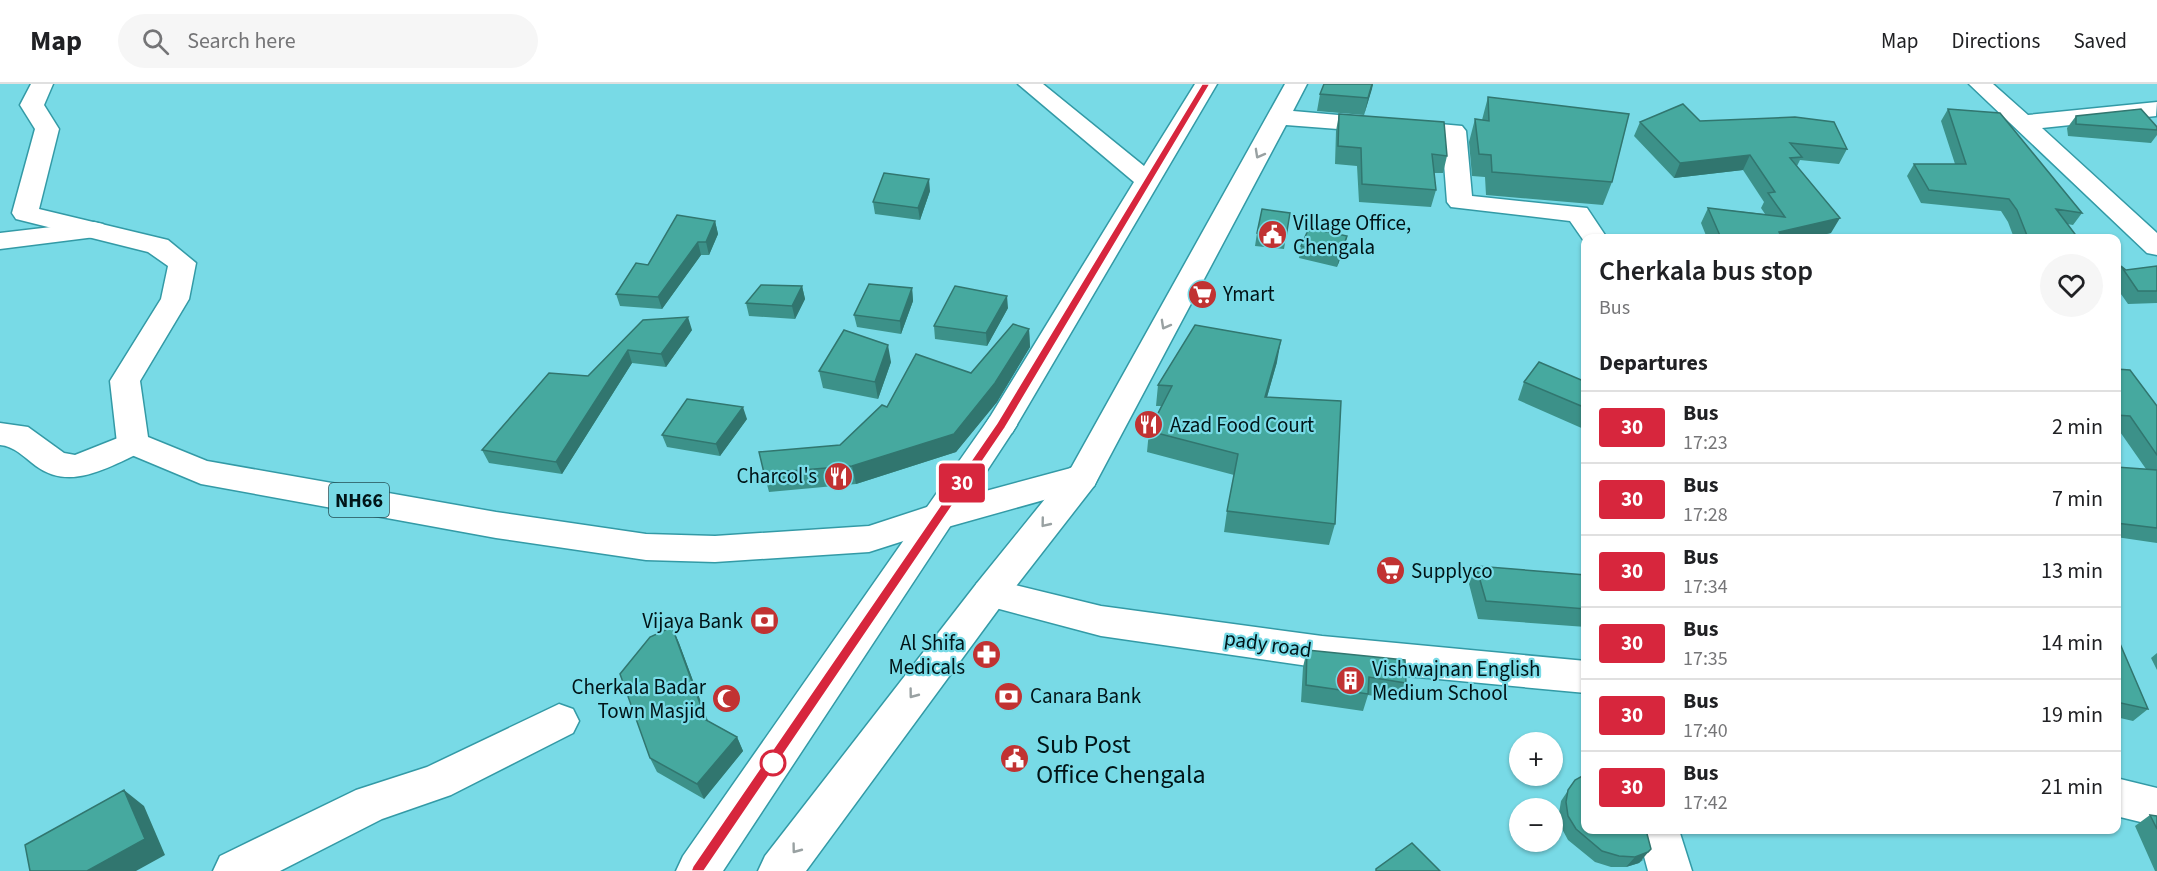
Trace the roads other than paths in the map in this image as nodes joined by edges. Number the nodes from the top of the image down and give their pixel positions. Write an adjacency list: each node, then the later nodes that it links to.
1 (42, 84): 10 (main road)
2 (1029, 84): 9 (main road)
3 (1206, 84): 9 (main road)
4 (1296, 84): 7 (main road)
5 (1980, 84): 8 (main road)
6 (2156, 109): 8 (main road)
7 (1279, 117): 11 (main road); 16 (main road, one-way to 16)
8 (2023, 123): 13 (main road)
9 (1148, 182): 17 (main road)
10 (94, 230): 12 (main road); 15 (main road)
11 (1591, 234)
12 (0, 241)
13 (2154, 262)
14 (0, 434): 15 (main road)
15 (134, 443): 17 (main road, NH66)
16 (1082, 477): 17 (main road, NH66); 18 (main road, one-way to 18)
17 (939, 516): 25 (main road)
18 (990, 593): 19 (main road, pady road); 26 (main road, one-way to 26)
19 (1581, 676)
20 (559, 720): 24 (main road)
21 (2121, 798): 22 (main road)
22 (2157, 807)
23 (1659, 834): 27 (main road)
24 (235, 871)
25 (698, 871)
26 (780, 871)
27 (1670, 871)

